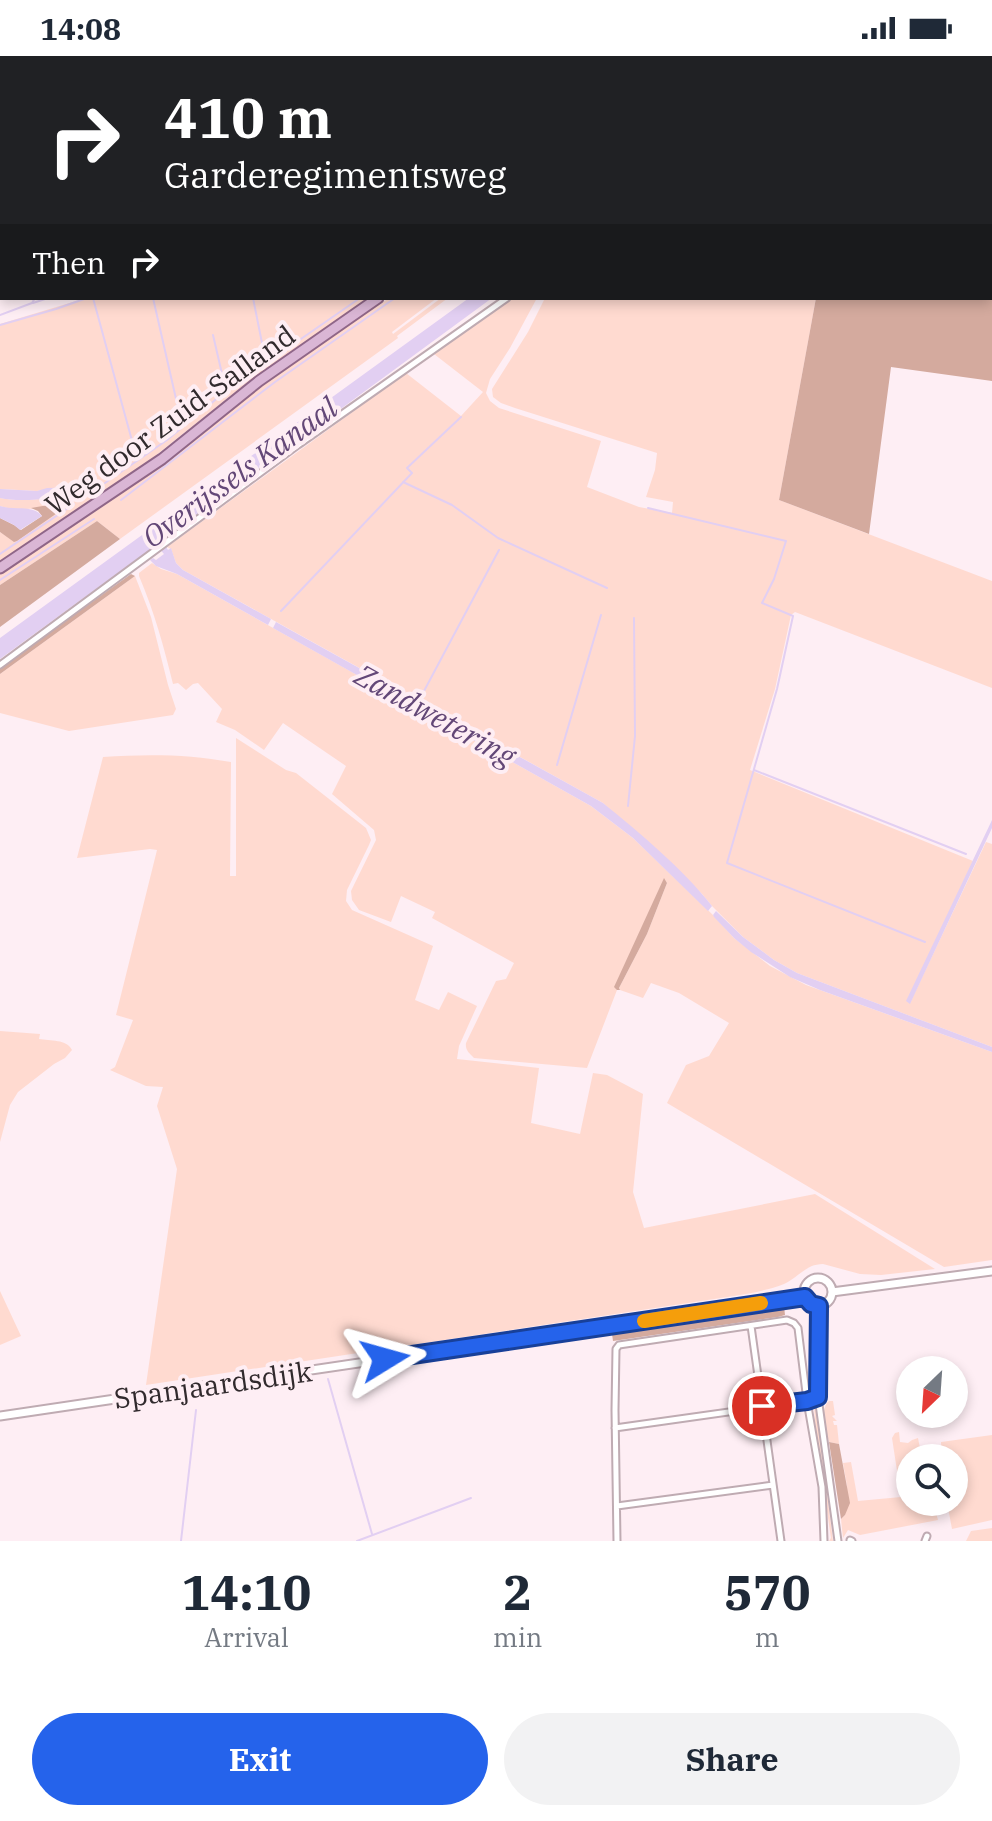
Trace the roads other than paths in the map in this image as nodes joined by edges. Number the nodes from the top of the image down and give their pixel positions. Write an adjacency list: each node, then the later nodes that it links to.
1 (376, 300): 3 (main road, Weg door Zuid-Salland)
2 (504, 300): 4 (street)
3 (0, 568)
4 (0, 665)
5 (992, 1271): 6 (street)
6 (832, 1292): 7 (street); 8 (street)
7 (805, 1297): 8 (street); 13 (street, Spanjaardsdijk)
8 (819, 1306): 10 (street)
9 (751, 1326): 11 (street); 12 (street); 14 (street)
10 (818, 1397): 11 (street); 20 (street)
11 (807, 1401): 12 (street); 19 (street)
12 (762, 1406): 14 (street); 15 (street)
13 (0, 1416)
14 (615, 1428): 16 (street)
15 (773, 1485): 16 (street); 18 (street)
16 (617, 1506): 17 (street)
17 (617, 1541)
18 (781, 1541)
19 (824, 1541)
20 (838, 1541)

